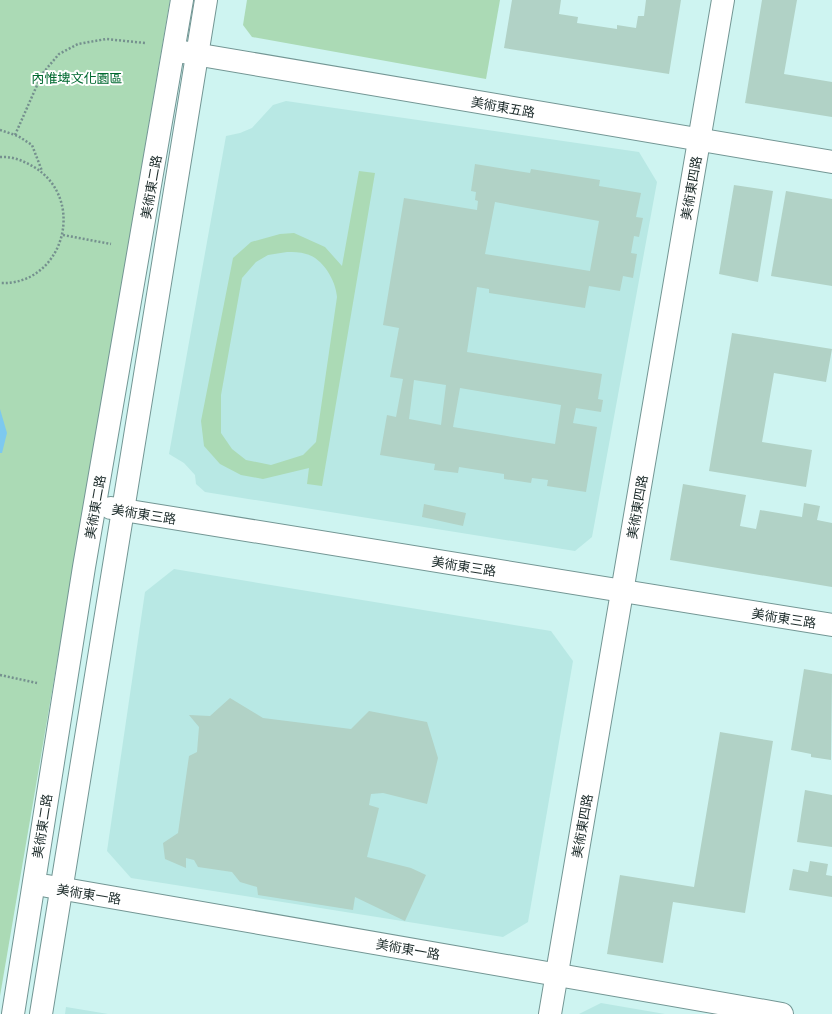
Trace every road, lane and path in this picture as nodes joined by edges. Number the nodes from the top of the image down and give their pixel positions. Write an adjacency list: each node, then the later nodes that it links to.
1 (182, 0): 5 (street, 美術東二路)
2 (206, 0): 6 (street, 美術東二路)
3 (723, 0): 9 (street, 美術東四路)
4 (145, 43): 8 (path)
5 (174, 50): 6 (street, 美術東五路); 16 (street, 美術東二路)
6 (198, 54): 9 (street, 美術東五路); 17 (street, 美術東二路)
7 (0, 130): 8 (path)
8 (15, 135): 12 (path)
9 (699, 140): 11 (street, 美術東五路); 18 (street, 美術東四路)
10 (0, 157): 12 (path)
11 (832, 162)
12 (43, 172): 13 (path)
13 (63, 235): 14 (path); 15 (path)
14 (111, 244)
15 (0, 283)
16 (96, 506): 17 (street, 美術東三路); 22 (street, 美術東二路)
17 (124, 510): 18 (street, 美術東三路); 23 (street, 美術東二路)
18 (622, 592): 19 (street, 美術東三路); 24 (street, 美術東四路)
19 (832, 625)
20 (0, 675): 21 (path)
21 (37, 683)
22 (33, 884): 23 (street, 美術東一路); 25 (street, 美術東二路)
23 (62, 889): 24 (street, 美術東一路); 27 (street, 美術東二路)
24 (556, 975): 28 (street, 美術東四路); 29 (street, 美術東一路)
25 (8, 988): 26 (street, 美術東二路)
26 (13, 1014)
27 (41, 1014)
28 (550, 1014)
29 (782, 1014)

